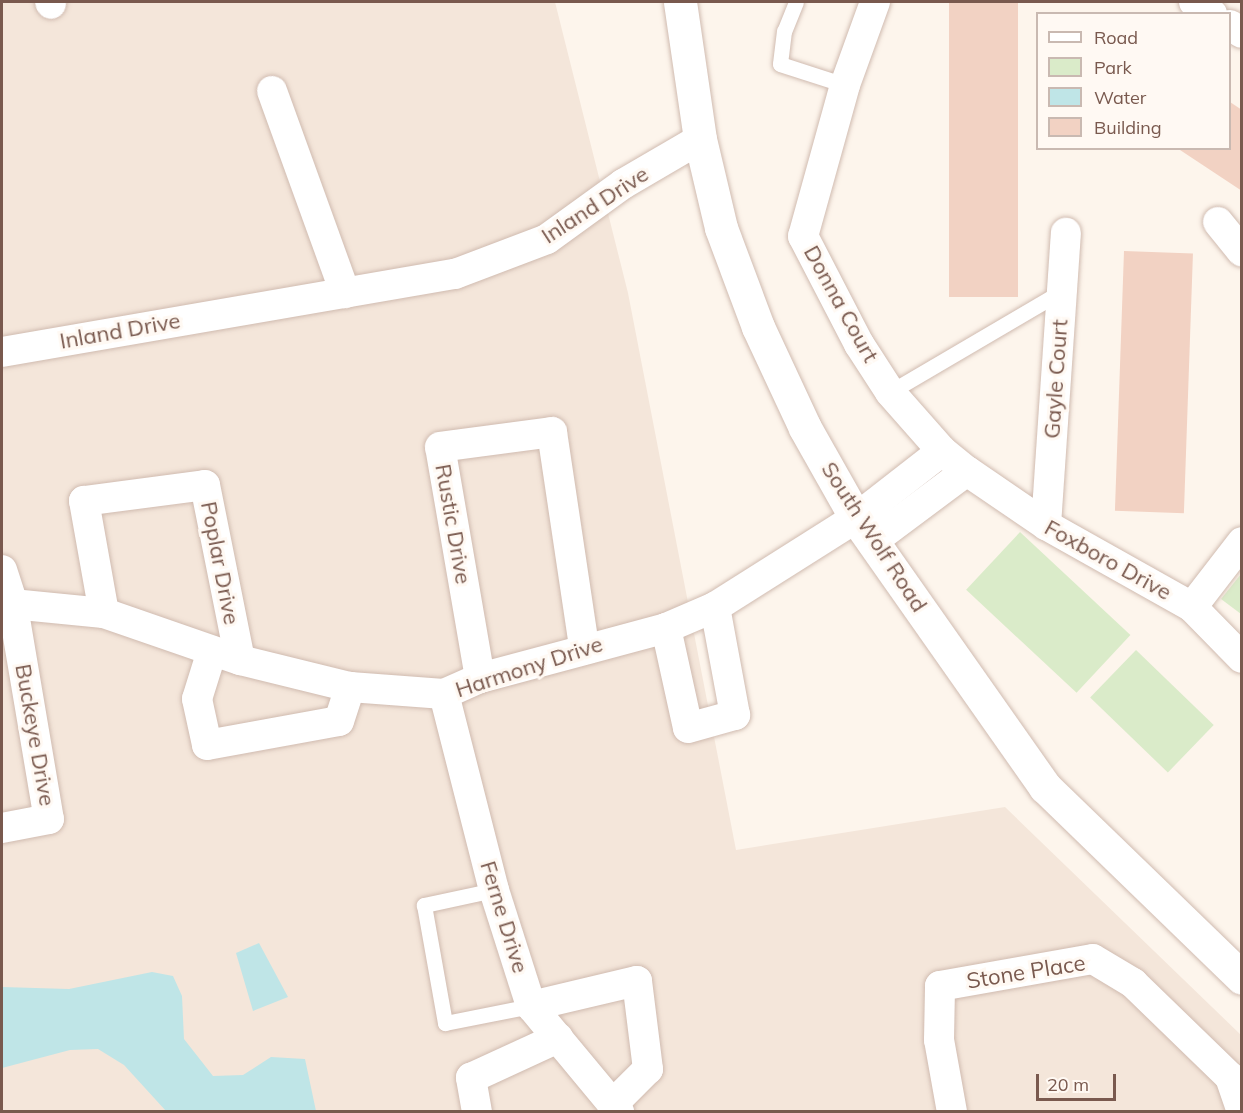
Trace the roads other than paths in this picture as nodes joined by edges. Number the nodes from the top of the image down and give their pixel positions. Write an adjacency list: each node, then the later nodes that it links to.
1 (680, 2): 8 (main road, South Wolf Road)
2 (796, 2): 6 (lane)
3 (875, 2): 6 (street, Donna Court)
4 (1194, 2): 5 (street)
5 (1209, 12)
6 (845, 85): 15 (street, Donna Court)
7 (272, 91): 13 (street)
8 (700, 139): 13 (street, Inland Drive); 19 (main road, South Wolf Road)
9 (1218, 222): 11 (street)
10 (1066, 233): 12 (street, Gayle Court)
11 (1242, 252)
12 (1062, 291): 15 (lane); 18 (street, Gayle Court)
13 (345, 293): 14 (street, Inland Drive)
14 (2, 352)
15 (890, 392): 16 (street, Donna Court)
16 (942, 451): 17 (street, Foxboro Drive); 19 (street)
17 (967, 471): 18 (street, Foxboro Drive); 19 (street)
18 (1046, 525): 24 (street, Foxboro Drive)
19 (865, 530): 23 (street, Harmony Drive); 36 (main road, South Wolf Road)
20 (1242, 542): 24 (street)
21 (2, 570): 22 (street, Buckeye Drive)
22 (7, 602): 25 (street, Harmony Drive); 34 (street, Buckeye Drive)
23 (715, 607): 26 (street, Harmony Drive); 26 (street)
24 (1192, 607): 29 (street, Foxboro Drive)
25 (104, 613): 28 (street, Harmony Drive); 30 (street, Poplar Drive)
26 (666, 628): 27 (street, Harmony Drive)
27 (584, 647): 31 (street, Harmony Drive); 31 (street, Rustic Drive)
28 (212, 651): 30 (street, Harmony Drive); 32 (street, Poplar Drive)
29 (1242, 658)
30 (240, 660): 32 (street, Harmony Drive)
31 (480, 678): 33 (street, Harmony Drive)
32 (350, 687): 33 (street, Harmony Drive)
33 (444, 693): 35 (street, Ferne Drive)
34 (2, 828)
35 (494, 890): 37 (street, Ferne Drive); 37 (lane)
36 (1242, 978)
37 (531, 1006): 38 (street, Ferne Drive); 39 (street)
38 (558, 1038): 39 (street, Ferne Drive); 41 (street)
39 (616, 1107)
40 (1242, 1111): 42 (street, Stone Place)
41 (477, 1112)
42 (952, 1112)

